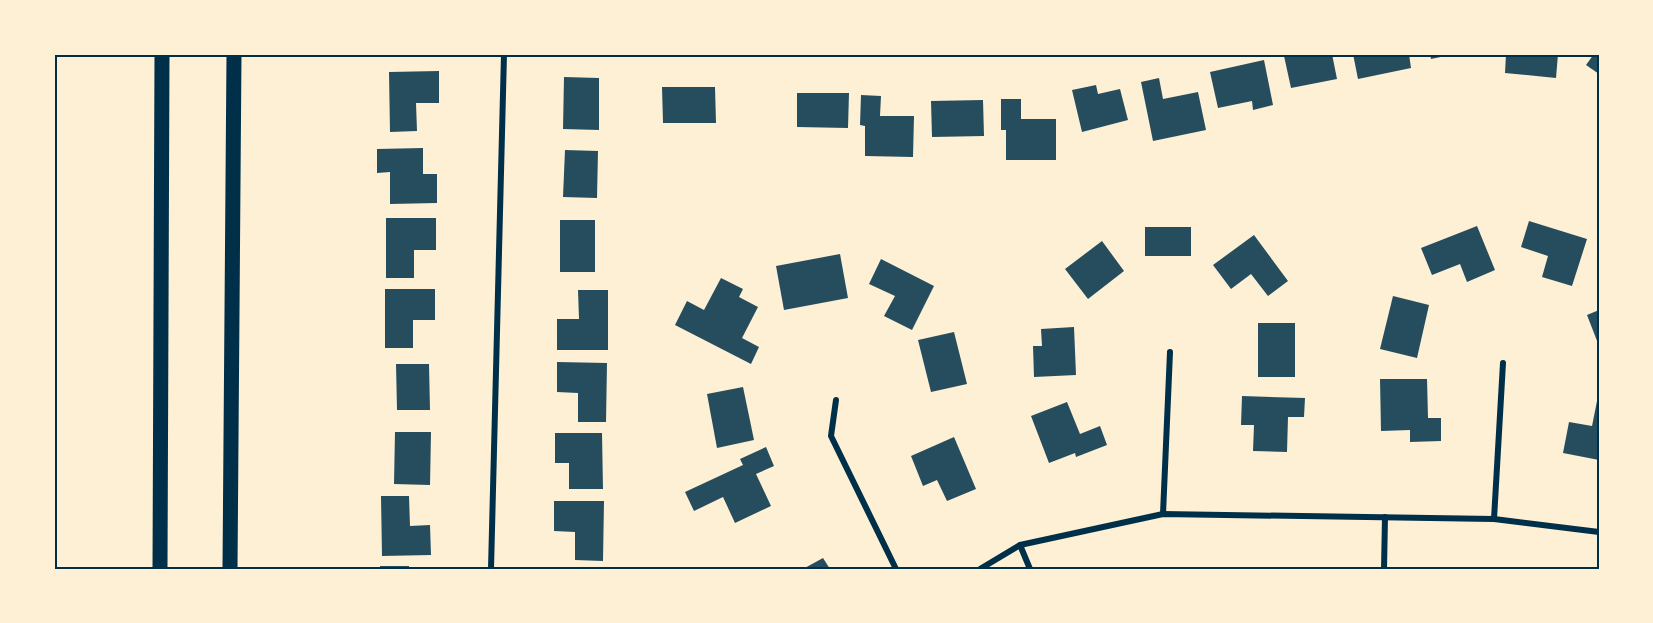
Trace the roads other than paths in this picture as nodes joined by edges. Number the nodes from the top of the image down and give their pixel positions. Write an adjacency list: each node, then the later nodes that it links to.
1 (162, 54): 12 (main road)
2 (234, 54): 13 (main road)
3 (504, 54): 14 (street)
4 (1170, 352): 7 (street)
5 (1503, 363): 9 (street)
6 (836, 400): 15 (street)
7 (1163, 514): 8 (street); 11 (street)
8 (1385, 517): 9 (street); 18 (street)
9 (1494, 519): 10 (street)
10 (1599, 532)
11 (1020, 546): 16 (street); 17 (street)
12 (160, 569)
13 (230, 569)
14 (491, 569)
15 (896, 569)
16 (980, 569)
17 (1030, 569)
18 (1384, 569)

